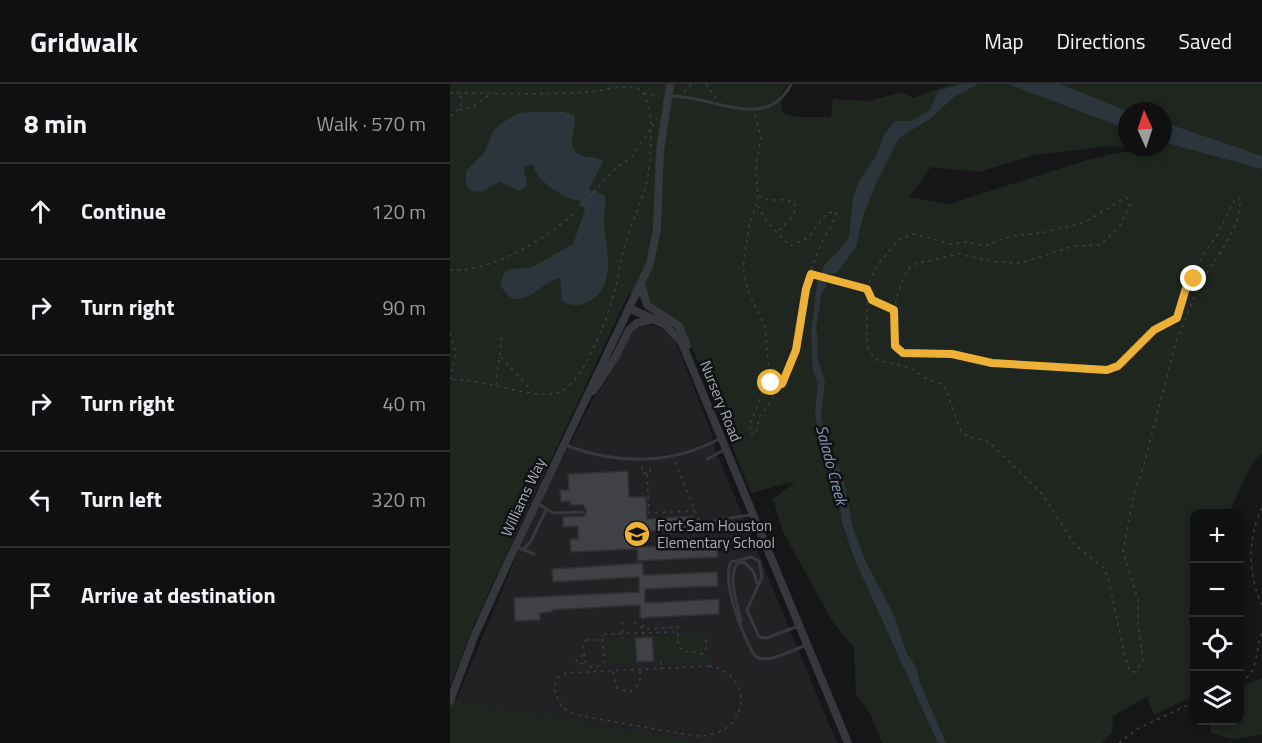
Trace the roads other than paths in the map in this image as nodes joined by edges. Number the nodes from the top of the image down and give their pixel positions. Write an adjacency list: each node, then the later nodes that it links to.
1 (670, 84): 3 (street)
2 (791, 84): 3 (lane)
3 (668, 96): 6 (street)
4 (595, 190): 5 (lane)
5 (581, 205)
6 (641, 284): 7 (street); 9 (street)
7 (629, 308): 8 (street, Nursery Road); 10 (street, Williams Way)
8 (653, 319): 9 (street, Nursery Road); 10 (street)
9 (688, 355): 11 (street, Nursery Road)
10 (584, 401): 12 (street, Williams Way)
11 (721, 438): 12 (lane); 13 (street, Nursery Road)
12 (564, 444): 15 (street, Williams Way)
13 (726, 450): 14 (lane); 18 (street, Nursery Road)
14 (707, 459)
15 (536, 501): 16 (lane); 20 (street, Williams Way)
16 (547, 510): 17 (lane); 20 (lane)
17 (583, 512)
18 (753, 514): 19 (lane); 24 (street, Nursery Road)
19 (715, 520)
20 (519, 548): 21 (lane); 26 (street, Williams Way)
21 (534, 554)
22 (757, 585): 23 (lane); 23 (lane); 24 (lane)
23 (741, 624): 25 (lane)
24 (799, 626): 25 (street, Nursery Road)
25 (807, 645): 27 (street, Nursery Road)
26 (450, 701)
27 (848, 743)

